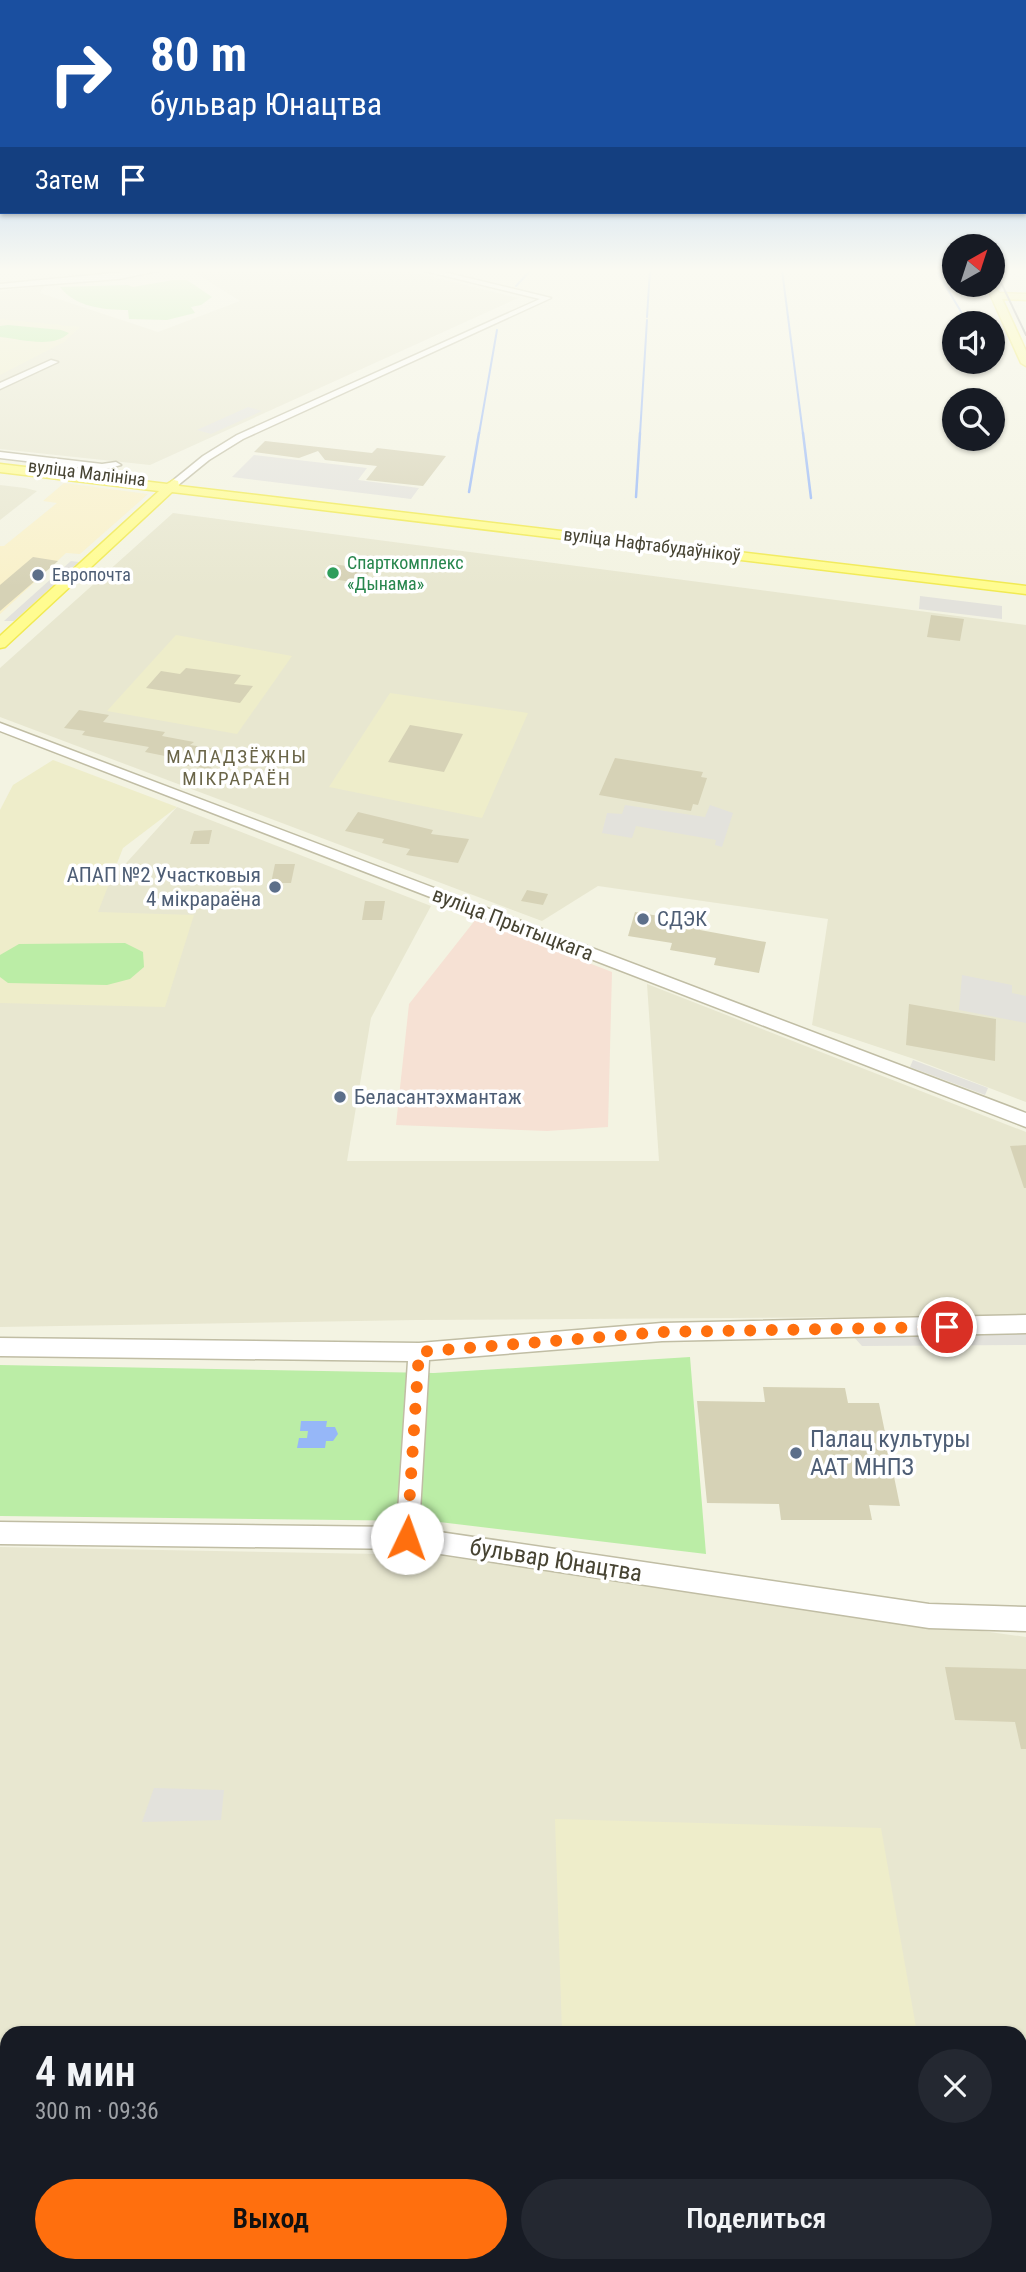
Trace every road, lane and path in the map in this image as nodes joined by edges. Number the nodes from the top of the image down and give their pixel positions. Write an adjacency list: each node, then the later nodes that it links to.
1 (22, 376): 3 (street)
2 (375, 376): 8 (street)
3 (0, 386)
4 (0, 455): 7 (street, вуліца Малініна)
5 (0, 462): 7 (main road, вуліца Малініна)
6 (0, 468): 7 (main road, вуліца Малініна)
7 (108, 472): 8 (main road, вуліца Малініна)
8 (171, 487): 9 (main road, вуліца Нафтабудаўнікоў); 10 (main road)
9 (1026, 590)
10 (0, 644)
11 (0, 727): 12 (street, вуліца Прытыцкага)
12 (1026, 1120)
13 (1026, 1324): 15 (street)
14 (0, 1347): 15 (street)
15 (419, 1352): 17 (street)
16 (0, 1533): 17 (street, бульвар Юнацтва)
17 (407, 1538): 18 (street, бульвар Юнацтва)
18 (1026, 1619)

